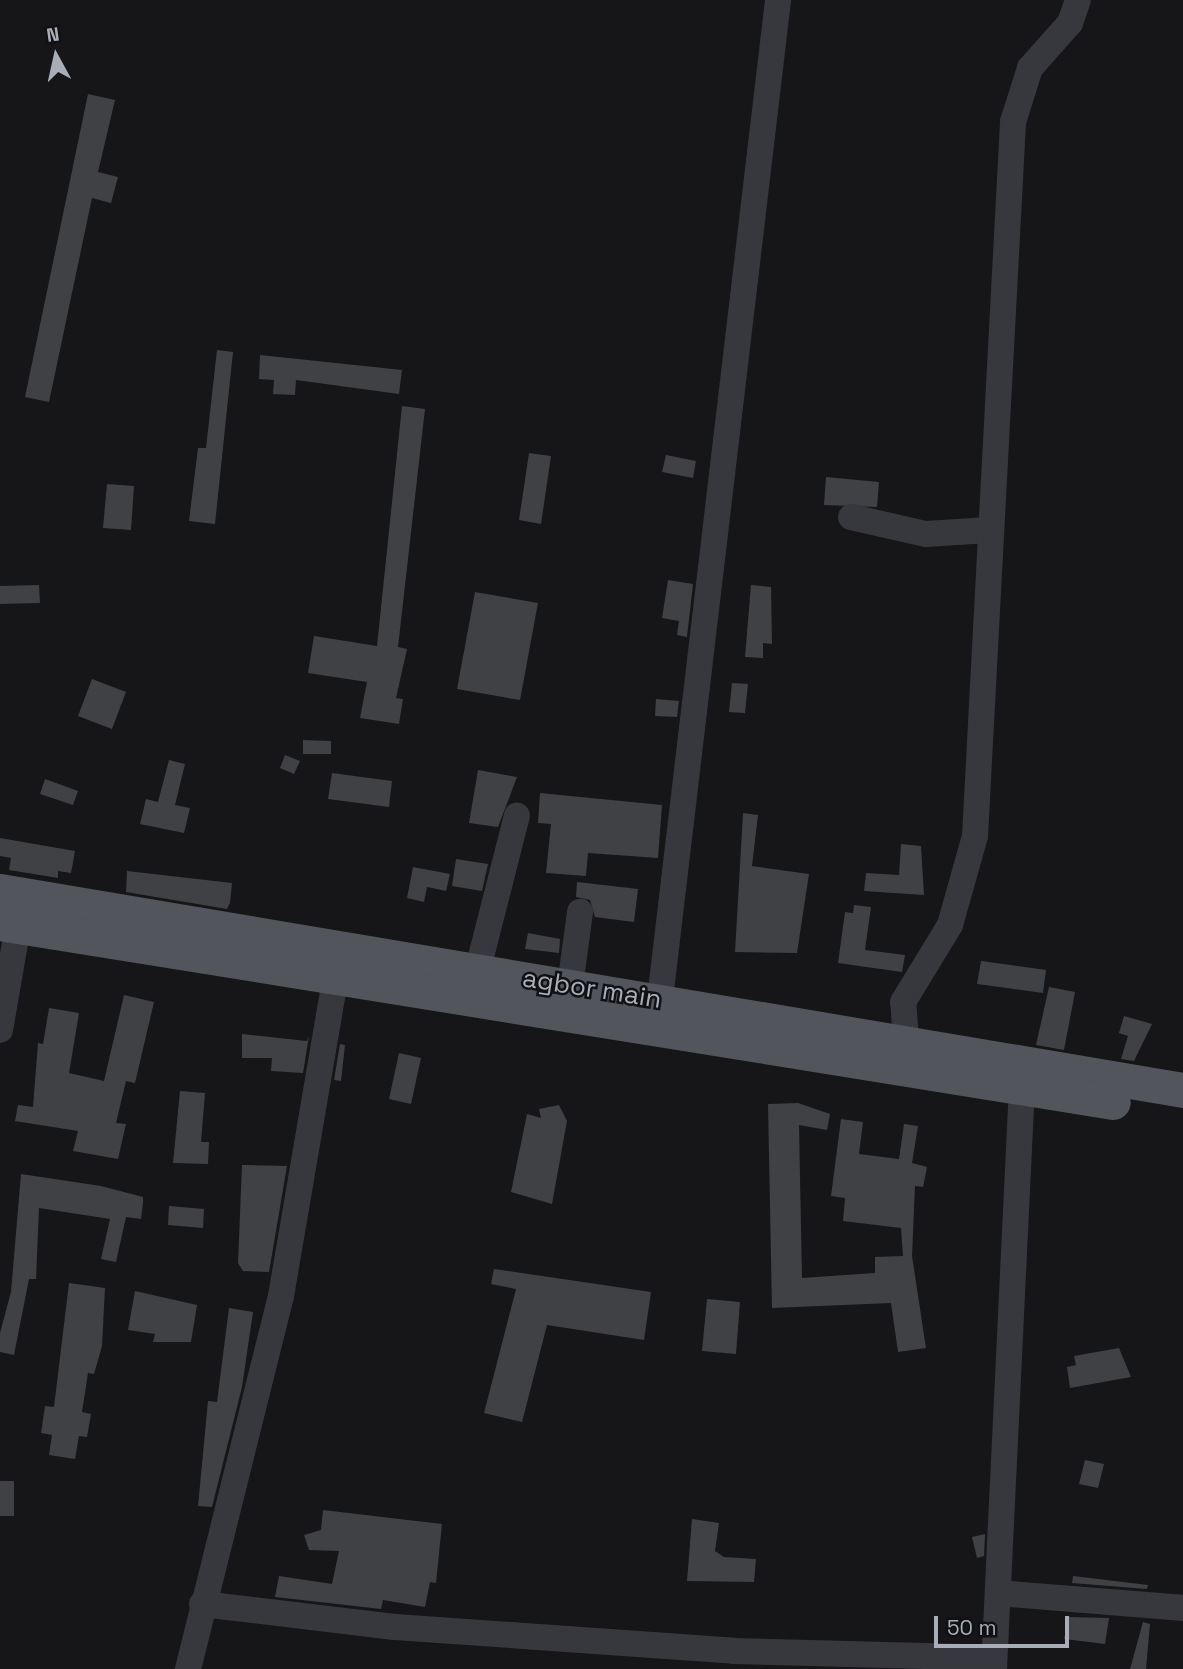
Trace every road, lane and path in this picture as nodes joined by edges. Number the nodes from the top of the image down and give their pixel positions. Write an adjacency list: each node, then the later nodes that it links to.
1 (778, 0): 12 (street)
2 (1078, 0): 4 (street)
3 (851, 517): 4 (street)
4 (989, 530): 14 (street)
5 (517, 817): 10 (street)
6 (0, 891): 10 (main road, agbor main)
7 (580, 912): 11 (street)
8 (9, 924): 9 (main road, agbor main); 13 (street)
9 (336, 974): 10 (main road, agbor main); 19 (street)
10 (474, 986): 11 (main road, agbor main); 15 (main road, agbor main)
11 (570, 986): 12 (main road, agbor main)
12 (660, 999): 14 (main road, agbor main)
13 (0, 1030)
14 (906, 1041): 16 (main road, agbor main)
15 (1022, 1087): 17 (main road, agbor main); 18 (street)
16 (1183, 1090)
17 (1183, 1113)
18 (998, 1593): 20 (street); 21 (street)
19 (202, 1604): 21 (street); 22 (street)
20 (1183, 1608)
21 (993, 1664)
22 (188, 1669)

